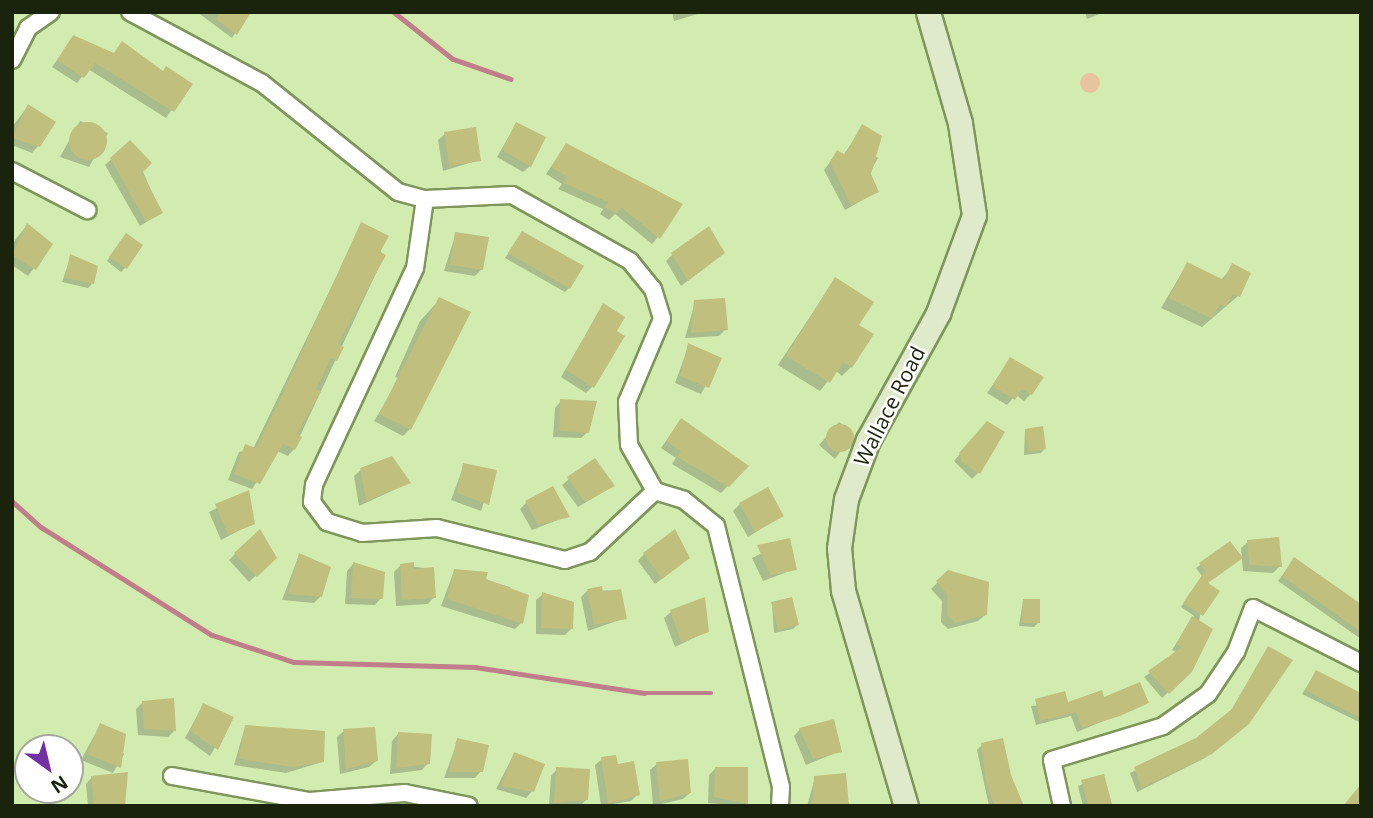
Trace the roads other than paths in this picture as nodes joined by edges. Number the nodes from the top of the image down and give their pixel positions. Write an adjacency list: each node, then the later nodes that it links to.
1 (51, 12): 4 (street)
2 (130, 12): 6 (street)
3 (928, 12): 14 (street, Wallace Road)
4 (12, 60)
5 (12, 172): 7 (street)
6 (425, 199): 8 (street); 8 (street)
7 (87, 209)
8 (655, 491): 13 (street)
9 (1361, 663): 15 (street)
10 (172, 776): 11 (street)
11 (310, 803): 12 (street)
12 (469, 806)
13 (780, 806)
14 (905, 806)
15 (1062, 806)

